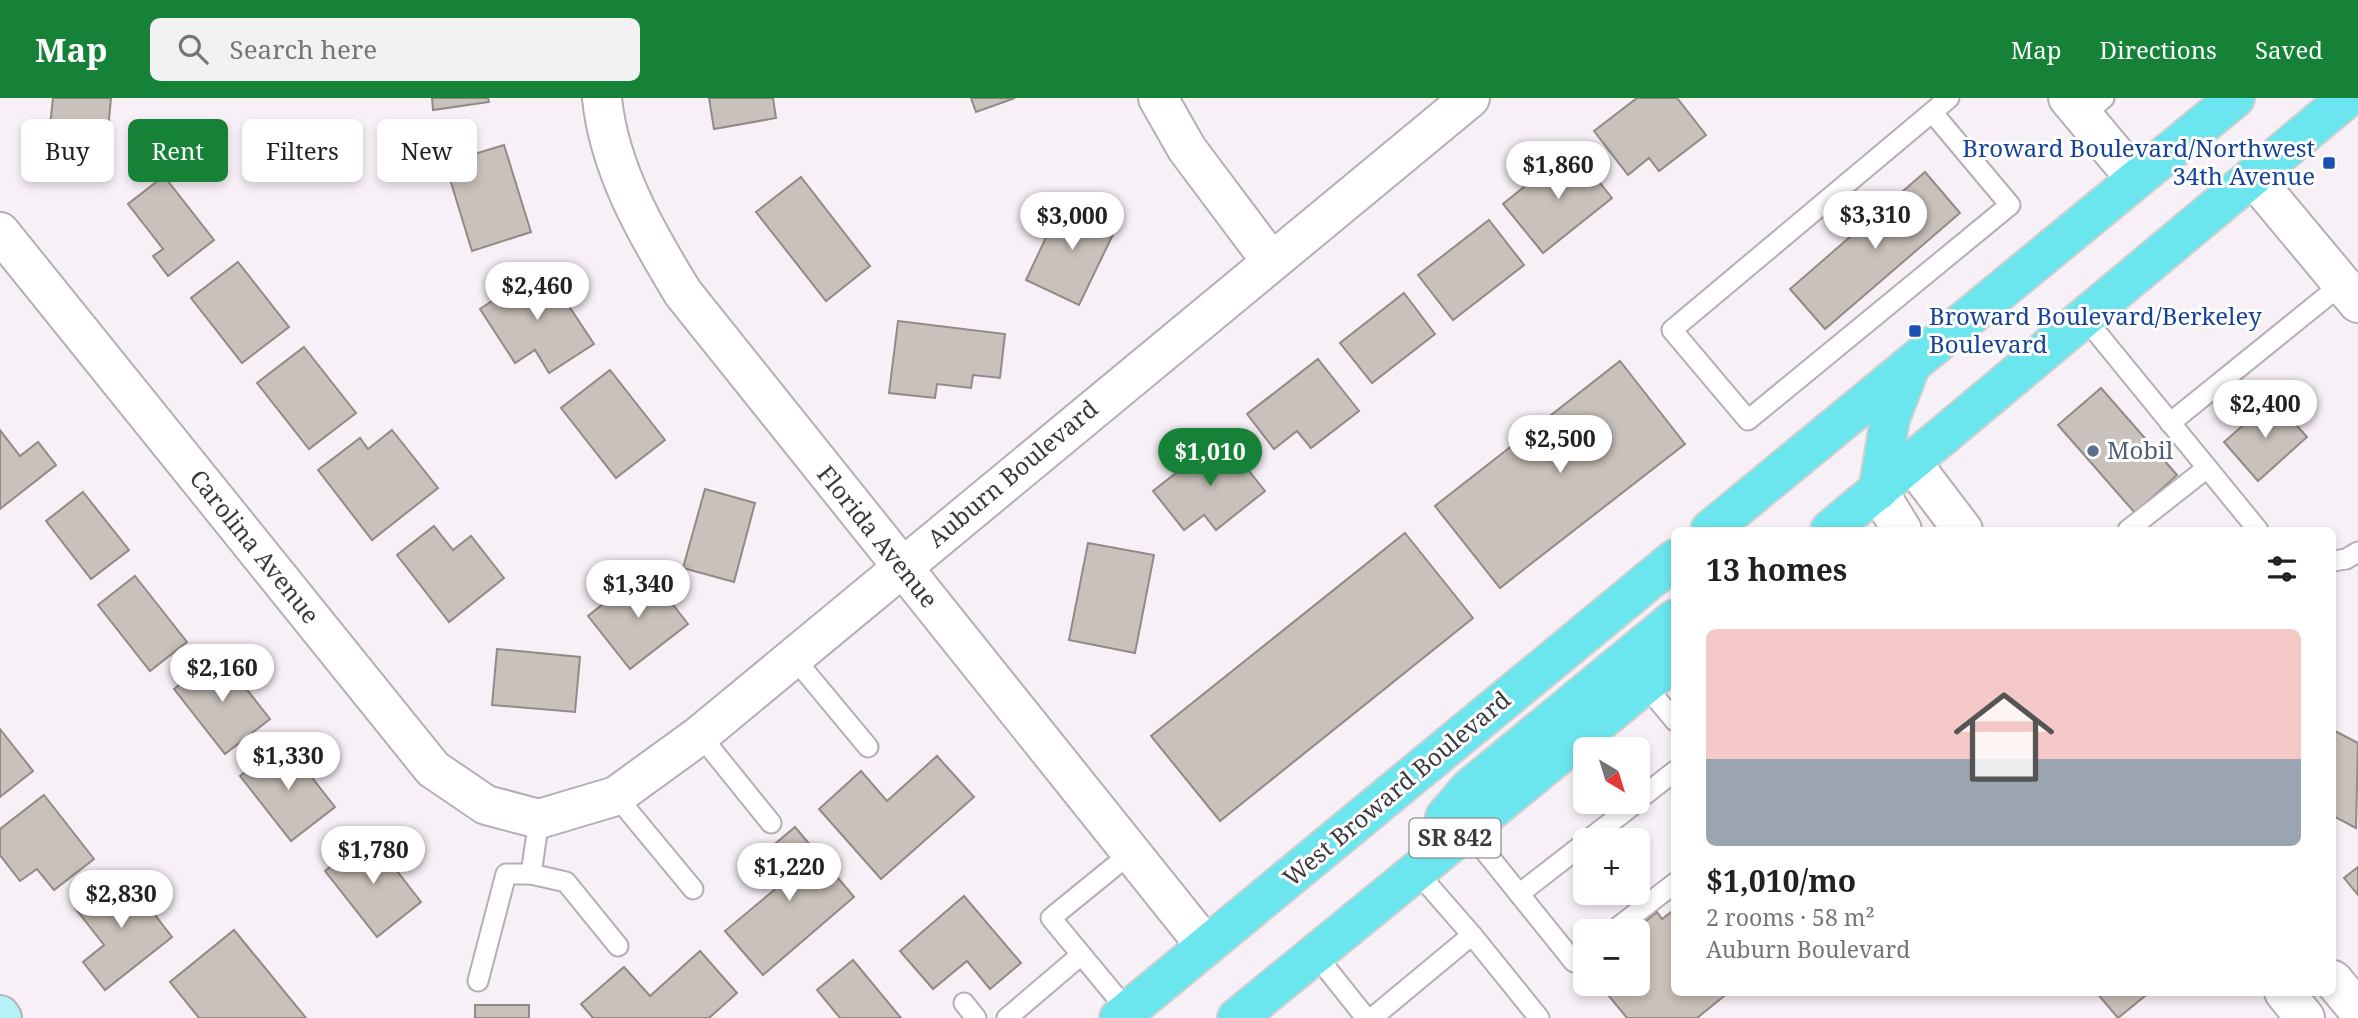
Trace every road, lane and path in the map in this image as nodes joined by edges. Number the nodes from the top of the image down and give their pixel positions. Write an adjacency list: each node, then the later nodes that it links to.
1 (601, 98): 29 (street, Florida Avenue)
2 (1158, 98): 12 (street)
3 (1470, 98): 12 (street, Auburn Boulevard)
4 (1950, 98): 8 (lane)
5 (2235, 98): 10 (main road)
6 (2347, 98): 9 (main road)
7 (2085, 104): 10 (street)
8 (1933, 112): 8 (lane)
9 (2253, 177): 13 (street); 14 (main road)
10 (2136, 179): 15 (main road)
11 (0, 232): 41 (street, Carolina Avenue)
12 (1271, 261): 29 (street, Auburn Boulevard)
13 (2350, 293): 16 (lane)
14 (2084, 317): 16 (lane); 17 (main road)
15 (1912, 363): 19 (main road); 20 (main road)
16 (2170, 422): 18 (lane)
17 (1912, 463): 19 (main road); 23 (street)
18 (2207, 468): 24 (lane); 25 (lane)
19 (1878, 491): 21 (main road); 22 (street)
20 (1714, 527)
21 (1834, 527)
22 (1900, 527)
23 (1961, 527)
24 (2132, 527)
25 (2256, 527)
26 (2358, 552): 27 (lane)
27 (2336, 561)
28 (1671, 562): 55 (main road, West Broward Boulevard / SR 842)
29 (901, 566): 31 (street, Auburn Boulevard); 45 (street, Florida Avenue)
30 (1671, 622): 47 (main road)
31 (794, 658): 35 (street, Auburn Boulevard); 36 (lane)
32 (1671, 663): 33 (main road, SR 842)
33 (1645, 685): 34 (lane); 44 (main road, SR 842)
34 (1671, 716)
35 (700, 735): 39 (street, Auburn Boulevard); 42 (lane)
36 (868, 747)
37 (1671, 774): 38 (lane)
38 (1650, 791)
39 (616, 796): 41 (street, Auburn Boulevard); 50 (lane)
40 (1621, 814): 43 (lane)
41 (539, 819): 48 (lane)
42 (771, 823)
43 (1603, 828)
44 (1466, 829): 47 (main road, SR 842); 51 (lane)
45 (1132, 852): 55 (street, Florida Avenue); 56 (lane)
46 (1573, 852): 51 (lane)
47 (1427, 863): 53 (lane); 57 (main road, SR 842)
48 (531, 874): 54 (lane); 59 (lane)
49 (1671, 886): 52 (lane)
50 (693, 889)
51 (1519, 894): 58 (lane)
52 (1628, 919)
53 (1472, 935): 67 (lane); 68 (lane)
54 (618, 946)
55 (1206, 946): 63 (main road, West Broward Boulevard / SR 842)
56 (1081, 954): 63 (lane); 64 (lane)
57 (1315, 954): 65 (main road, SR 842); 66 (lane)
58 (1573, 961)
59 (478, 981)
60 (2336, 983): 62 (street)
61 (2287, 996): 69 (street)
62 (2358, 1010)
63 (1124, 1014)
64 (1007, 1018)
65 (1237, 1018)
66 (1366, 1018)
67 (1373, 1018)
68 (1539, 1018)
69 (2305, 1018)

